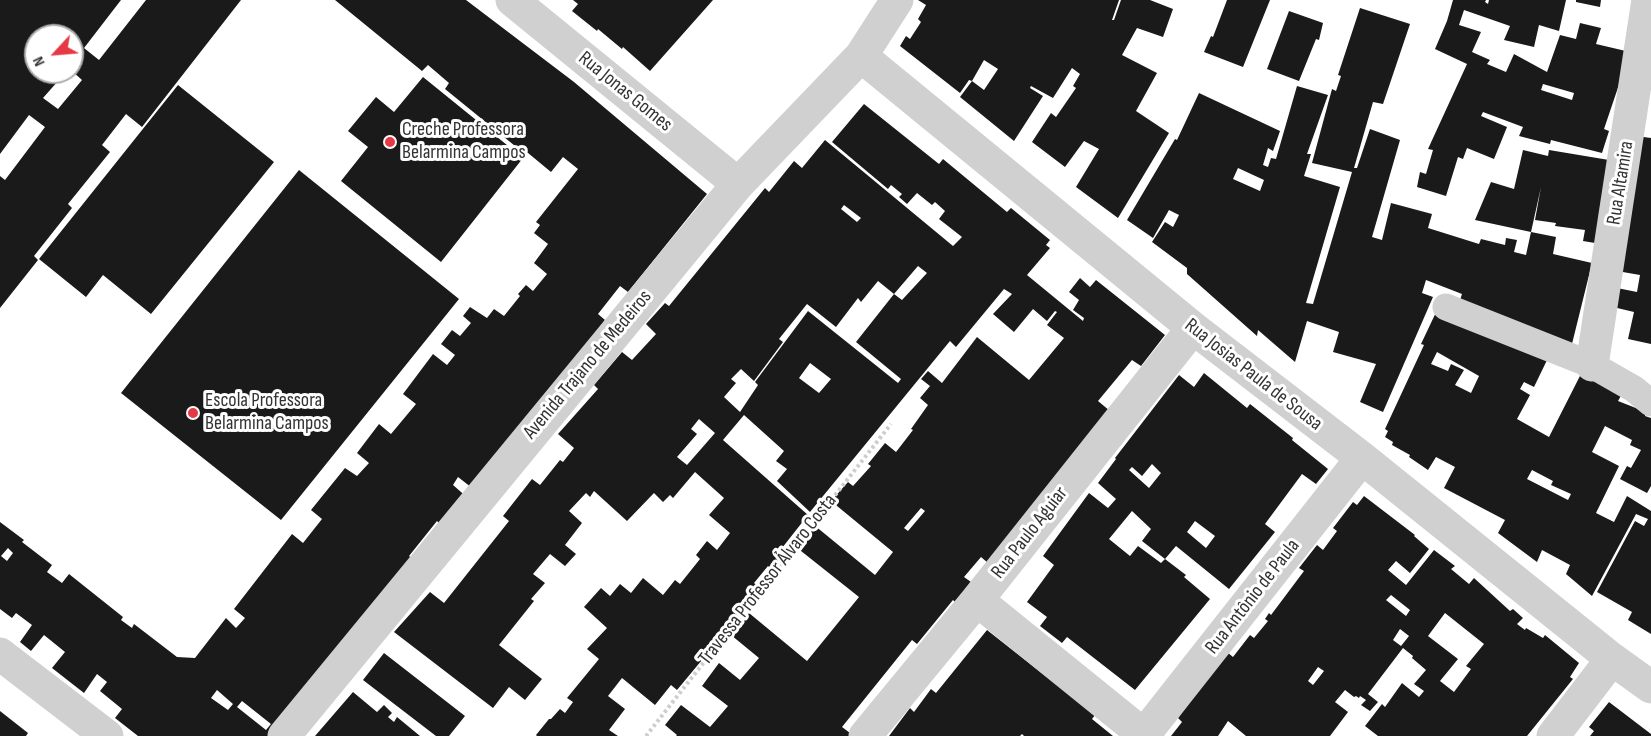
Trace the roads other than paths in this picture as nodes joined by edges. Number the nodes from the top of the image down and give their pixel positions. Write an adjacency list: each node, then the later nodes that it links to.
1 (512, 0): 5 (street, Rua Jonas Gomes)
2 (897, 0): 4 (street, Avenida Trajano de Medeiros)
3 (1648, 0): 8 (street, Rua Altamira)
4 (861, 56): 5 (street, Avenida Trajano de Medeiros); 7 (street, Rua Josias Paula de Sousa)
5 (738, 184): 16 (street, Avenida Trajano de Medeiros)
6 (1446, 307): 8 (lane)
7 (1193, 328): 10 (street, Rua Josias Paula de Sousa); 11 (street, Rua Paulo Aguiar)
8 (1592, 365): 9 (lane)
9 (1651, 403)
10 (1362, 458): 13 (street, Rua Josias Paula de Sousa); 18 (street, Rua Antônio de Paula)
11 (977, 600): 17 (street, Rua Paulo Aguiar); 18 (street)
12 (0, 654): 15 (street)
13 (1612, 659): 14 (street, Rua Josias Paula de Sousa); 19 (street)
14 (1651, 687)
15 (107, 736)
16 (284, 736)
17 (865, 736)
18 (1144, 736)
19 (1553, 736)

